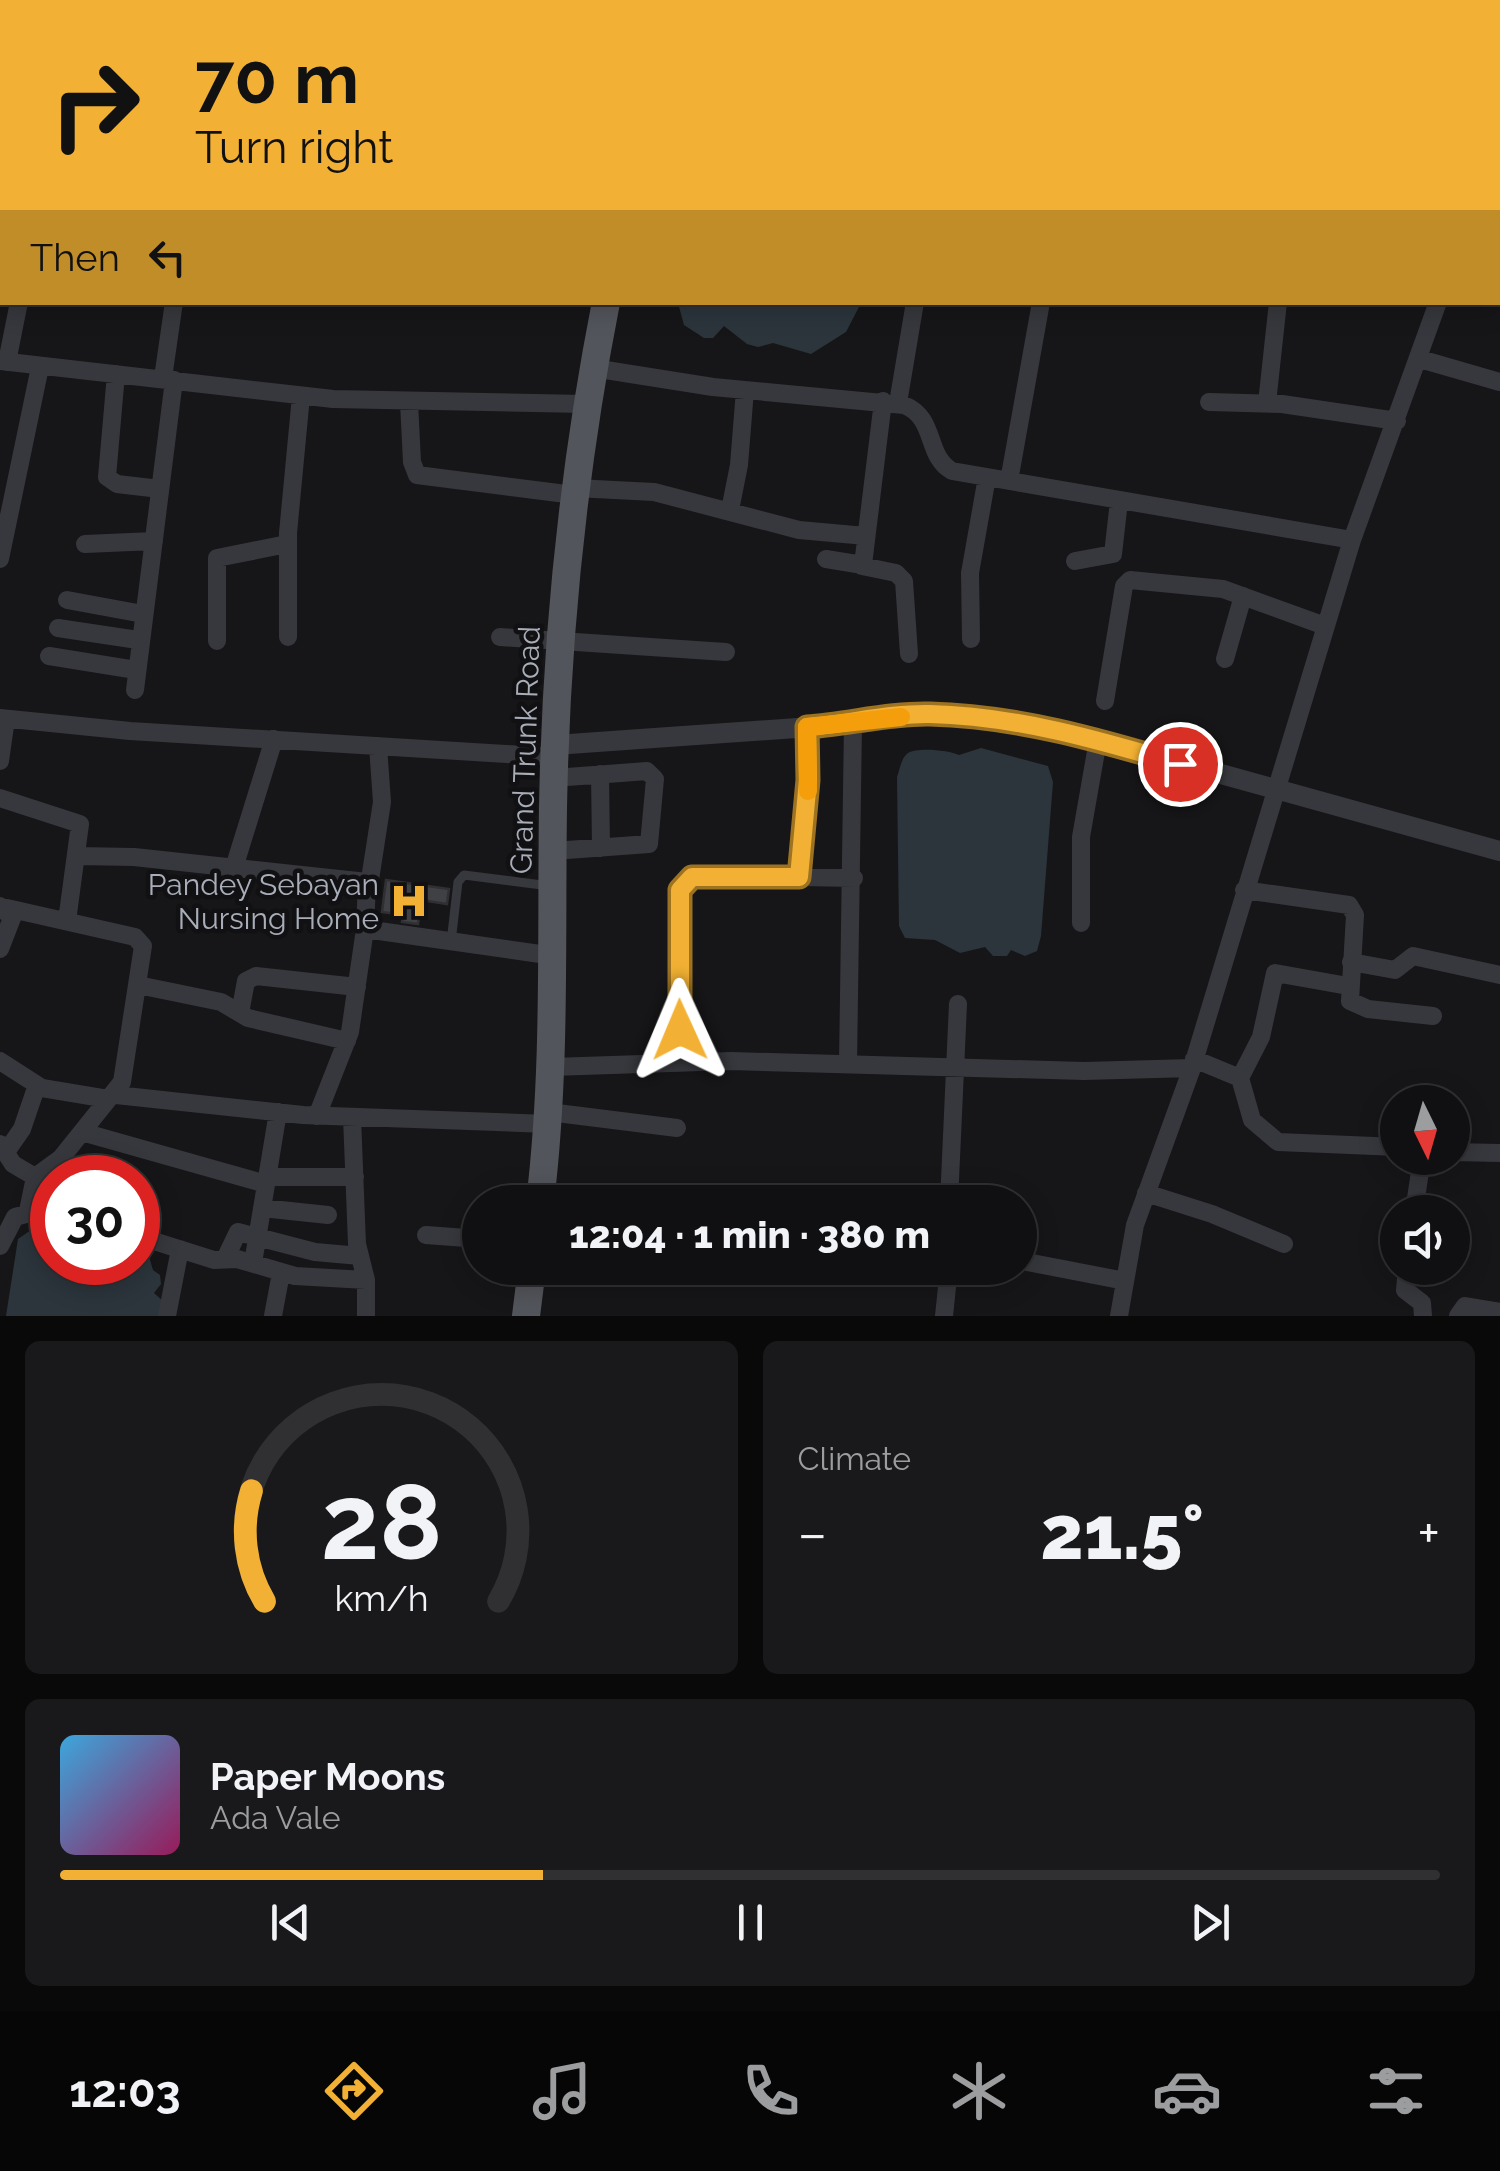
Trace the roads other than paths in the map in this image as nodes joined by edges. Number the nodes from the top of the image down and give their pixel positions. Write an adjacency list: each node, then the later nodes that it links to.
1 (18, 305): 9 (street)
2 (174, 305): 13 (street)
3 (605, 305): 11 (main road, Grand Trunk Road)
4 (914, 305): 18 (street)
5 (1040, 305): 24 (street)
6 (1278, 305): 20 (street)
7 (1437, 305): 8 (street)
8 (1420, 359): 14 (street); 22 (street)
9 (3, 361): 10 (street)
10 (40, 366): 12 (street); 34 (street)
11 (593, 368): 15 (street); 21 (main road, Grand Trunk Road)
12 (116, 374): 13 (street); 25 (street)
13 (168, 379): 16 (street); 25 (street)
14 (1500, 382)
15 (744, 390): 18 (street); 28 (street)
16 (301, 396): 17 (street); 33 (street)
17 (408, 402): 21 (street); 26 (street)
18 (890, 402): 23 (street); 29 (street)
19 (1209, 402): 20 (street)
20 (1268, 402): 22 (street)
21 (586, 404): 26 (main road, Grand Trunk Road)
22 (1397, 422): 30 (street)
23 (987, 478): 24 (street); 45 (street)
24 (1009, 481): 27 (street)
25 (160, 489): 31 (street)
26 (574, 491): 28 (street); 48 (main road, Grand Trunk Road)
27 (1119, 500): 30 (street); 36 (street)
28 (730, 510): 29 (street)
29 (866, 536): 37 (street)
30 (1352, 540): 41 (street)
31 (154, 541): 32 (street); 40 (street)
32 (84, 544)
33 (288, 544): 44 (street); 47 (street)
34 (1, 554)
35 (826, 560): 37 (street)
36 (1075, 561)
37 (862, 566): 50 (street)
38 (1243, 596): 41 (street); 52 (street); 55 (street)
39 (67, 600): 40 (street)
40 (143, 614): 46 (street)
41 (1325, 626): 66 (street)
42 (58, 628): 46 (street)
43 (500, 637): 48 (street)
44 (288, 638)
45 (971, 639)
46 (138, 640): 53 (street)
47 (217, 641)
48 (560, 644): 49 (street); 62 (main road, Grand Trunk Road)
49 (726, 652)
50 (909, 654)
51 (49, 656): 53 (street)
52 (1225, 659)
53 (136, 670): 54 (street)
54 (135, 690)
55 (1105, 701)
56 (3, 718): 59 (street); 64 (street)
57 (854, 724): 58 (street); 61 (street); 75 (street)
58 (807, 727): 60 (street); 74 (street)
59 (274, 739): 63 (street); 73 (street)
60 (634, 740): 62 (street); 65 (street)
61 (1098, 740): 66 (street); 81 (street)
62 (555, 745): 63 (street); 67 (street); 70 (main road, Grand Trunk Road)
63 (378, 746): 76 (street)
64 (0, 761)
65 (638, 772): 67 (street); 69 (street)
66 (1279, 773): 71 (street); 78 (street)
67 (600, 774): 69 (street)
68 (0, 798): 72 (street)
69 (600, 848): 70 (street)
70 (553, 851): 77 (main road, Grand Trunk Road)
71 (1500, 851)
72 (77, 856): 73 (street); 80 (street)
73 (234, 871): 76 (street)
74 (799, 877): 75 (street); 96 (street)
75 (854, 878): 98 (street)
76 (369, 886): 82 (street)
77 (553, 886): 83 (lane); 85 (main road, Grand Trunk Road)
78 (1244, 890): 86 (street); 97 (street)
79 (3, 907): 80 (street); 84 (street)
80 (68, 921): 88 (street)
81 (1081, 923)
82 (365, 929): 83 (street); 90 (street)
83 (451, 942): 85 (street)
84 (0, 950)
85 (554, 956): 99 (main road, Grand Trunk Road)
86 (1350, 962): 87 (street); 89 (street)
87 (1500, 976)
88 (138, 985): 92 (street); 103 (street)
89 (1348, 986): 93 (street); 101 (street)
90 (357, 988): 92 (street); 94 (street)
91 (958, 1004): 100 (street)
92 (240, 1013): 94 (street)
93 (1433, 1016)
94 (347, 1041): 105 (street)
95 (0, 1062): 102 (street)
96 (680, 1062): 98 (street); 99 (street)
97 (1193, 1063): 100 (street); 101 (street); 120 (street)
98 (848, 1064): 100 (street)
99 (552, 1066): 107 (main road, Grand Trunk Road)
100 (957, 1066): 119 (street)
101 (1240, 1078): 110 (street)
102 (37, 1085): 103 (street); 111 (street)
103 (112, 1097): 104 (street); 109 (street)
104 (278, 1112): 105 (street); 117 (street)
105 (317, 1116): 106 (street)
106 (352, 1117): 107 (street); 116 (street)
107 (549, 1118): 108 (street); 118 (main road, Grand Trunk Road)
108 (677, 1128)
109 (82, 1132): 114 (street); 117 (street)
110 (1380, 1147)
111 (3, 1148): 115 (street)
112 (1470, 1152): 113 (street)
113 (1500, 1153)
114 (63, 1155)
115 (30, 1174)
116 (354, 1177): 117 (street); 133 (street)
117 (267, 1181): 122 (street)
118 (542, 1185)
119 (950, 1185)
120 (1146, 1193): 130 (street); 139 (street)
121 (30, 1202): 123 (street)
122 (262, 1208): 124 (street); 127 (street)
123 (28, 1211): 125 (street)
124 (328, 1215)
125 (4, 1223): 131 (street)
126 (426, 1235): 128 (street)
127 (258, 1237): 133 (street); 134 (street); 135 (street)
128 (462, 1238)
129 (160, 1243): 132 (street)
130 (1284, 1244)
131 (0, 1246)
132 (180, 1249): 134 (street); 144 (street)
133 (360, 1256): 138 (street)
134 (225, 1260): 135 (street)
135 (253, 1264): 137 (street)
136 (1037, 1264): 139 (street)
137 (281, 1273): 138 (street); 145 (street)
138 (366, 1280): 146 (street)
139 (1125, 1281): 149 (street)
140 (530, 1285): 147 (main road)
141 (947, 1285): 148 (street)
142 (1406, 1285): 150 (street)
143 (1500, 1312): 151 (street)
144 (167, 1316)
145 (272, 1316)
146 (366, 1316)
147 (526, 1316)
148 (944, 1316)
149 (1119, 1316)
150 (1424, 1316)
151 (1458, 1316)

